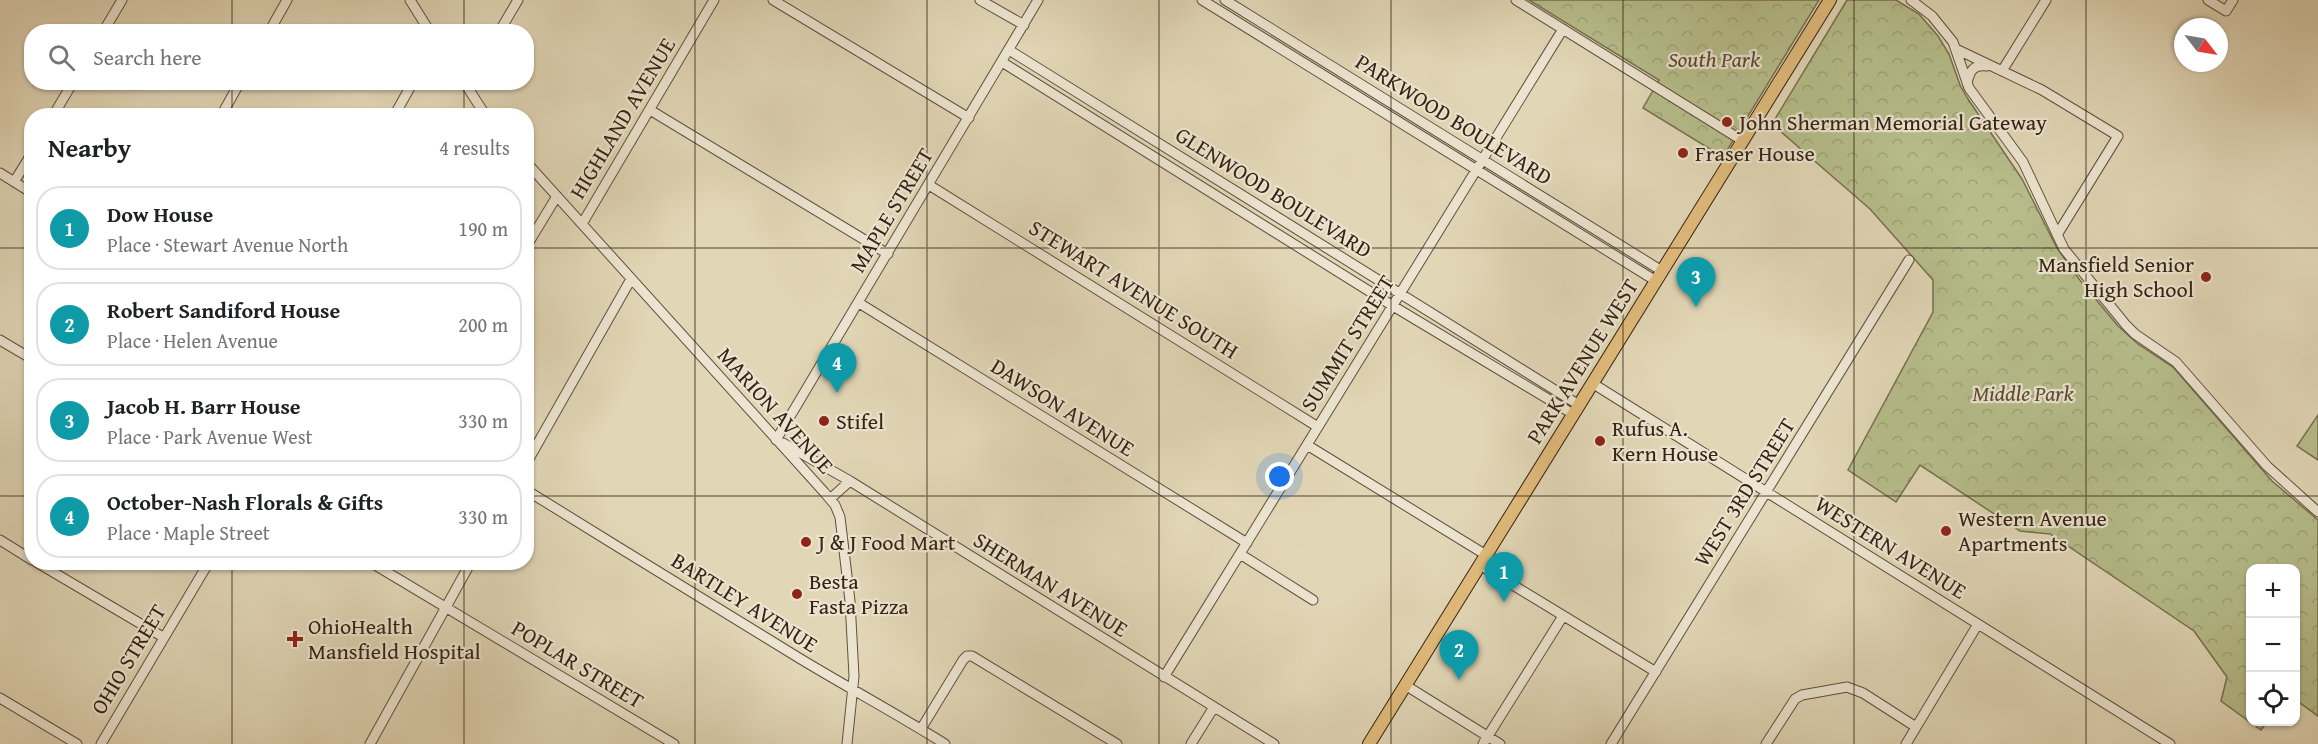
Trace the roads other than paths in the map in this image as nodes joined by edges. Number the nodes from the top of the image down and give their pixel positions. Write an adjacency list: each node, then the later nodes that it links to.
1 (122, 0): 17 (street)
2 (287, 0): 18 (street)
3 (410, 0): 19 (street)
4 (518, 0): 20 (street)
5 (714, 0): 36 (street, HIGHLAND AVENUE)
6 (773, 0): 37 (street)
7 (980, 0): 21 (street)
8 (1038, 0): 21 (street, MAPLE STREET)
9 (1202, 0): 41 (street)
10 (1225, 0): 39 (street, PARKWOOD BOULEVARD)
11 (1516, 0): 22 (street)
12 (1830, 0): 38 (main road, PARK AVENUE WEST)
13 (1911, 0): 23 (street)
14 (2046, 0): 26 (street)
15 (2208, 0): 16 (street)
16 (2233, 0)
17 (108, 24)
18 (274, 24)
19 (425, 24)
20 (504, 24)
21 (1024, 25): 24 (street, MAPLE STREET)
22 (1563, 29): 38 (street); 39 (street, SUMMIT STREET)
23 (1956, 49): 26 (street); 27 (street)
24 (1009, 50): 25 (street, MAPLE STREET); 55 (street, GLENWOOD BOULEVARD)
25 (1002, 62): 37 (street, MAPLE STREET); 57 (street, GLENWOOD BOULEVARD)
26 (1998, 69): 27 (street); 50 (street)
27 (1967, 83): 50 (street)
28 (68, 90): 32 (street)
29 (236, 90): 33 (street)
30 (409, 90): 34 (street)
31 (470, 90): 35 (street)
32 (58, 108)
33 (225, 108)
34 (398, 108)
35 (481, 108)
36 (650, 110): 48 (street, HIGHLAND AVENUE); 51 (street)
37 (969, 118): 45 (street, MAPLE STREET)
38 (1743, 141): 53 (main road, PARK AVENUE WEST)
39 (1483, 159): 41 (street, SUMMIT STREET); 53 (street, PARKWOOD BOULEVARD)
40 (24, 166): 44 (street)
41 (1477, 170): 53 (street); 55 (street, SUMMIT STREET)
42 (534, 171): 47 (street, MARION AVENUE)
43 (0, 173): 44 (street)
44 (14, 182): 46 (street)
45 (929, 185): 51 (street, MAPLE STREET); 62 (street, STEWART AVENUE SOUTH)
46 (24, 188)
47 (557, 196): 48 (street, MARION AVENUE); 49 (street)
48 (582, 224): 54 (street, MARION AVENUE)
49 (534, 234)
50 (2057, 235): 70 (street)
51 (888, 254): 56 (street, MAPLE STREET)
52 (1909, 260): 67 (street, WEST 3RD STREET)
53 (1659, 276): 60 (main road, PARK AVENUE WEST)
54 (631, 279): 63 (street, MARION AVENUE); 65 (street)
55 (1400, 294): 57 (street, SUMMIT STREET); 61 (street, GLENWOOD BOULEVARD)
56 (859, 303): 63 (street, MAPLE STREET); 72 (street, DAWSON AVENUE)
57 (1393, 306): 61 (street, GLENWOOD BOULEVARD); 62 (street, SUMMIT STREET)
58 (0, 340): 59 (street)
59 (24, 354)
60 (1592, 383): 61 (main road, PARK AVENUE WEST); 67 (street, WESTERN AVENUE)
61 (1576, 410): 75 (main road, PARK AVENUE WEST)
62 (1318, 427): 64 (street, SUMMIT STREET)
63 (776, 440): 66 (street, SHERMAN AVENUE); 69 (street, MARION AVENUE)
64 (1307, 445): 72 (street, SUMMIT STREET); 75 (street)
65 (534, 450)
66 (850, 481): 69 (street); 86 (street, SHERMAN AVENUE)
67 (1767, 492): 83 (street, WESTERN AVENUE); 85 (street, WEST 3RD STREET)
68 (534, 495): 88 (street, BARTLEY AVENUE)
69 (830, 499): 88 (street, MARION AVENUE)
70 (2318, 512)
71 (0, 540): 74 (street)
72 (1246, 543): 73 (street, SUMMIT STREET)
73 (1240, 554): 80 (street); 86 (street, SUMMIT STREET)
74 (24, 555)
75 (1483, 560): 82 (street); 87 (main road, PARK AVENUE WEST)
76 (50, 570): 84 (street)
77 (204, 570): 84 (street, OHIO STREET)
78 (383, 570): 81 (street, POPLAR STREET)
79 (467, 570): 81 (street)
80 (1313, 600)
81 (446, 608): 96 (street); 97 (street, POPLAR STREET)
82 (1563, 616): 85 (street); 93 (street)
83 (1978, 624): 91 (street); 108 (street, WESTERN AVENUE)
84 (163, 637): 95 (street, OHIO STREET)
85 (1656, 672): 105 (street, WEST 3RD STREET)
86 (1164, 677): 90 (street, SHERMAN AVENUE)
87 (1405, 685): 93 (street); 103 (main road, PARK AVENUE WEST)
88 (853, 690): 92 (street, BARTLEY AVENUE); 98 (street, MARION AVENUE)
89 (0, 698): 94 (street)
90 (1214, 707): 101 (street); 102 (street, SHERMAN AVENUE)
91 (1916, 727): 106 (street); 107 (street)
92 (921, 729): 99 (street, BARTLEY AVENUE); 100 (street)
93 (1485, 740): 104 (street)
94 (77, 744)
95 (100, 744)
96 (370, 744)
97 (674, 744)
98 (847, 744)
99 (945, 744)
100 (1117, 744)
101 (1191, 744)
102 (1274, 744)
103 (1369, 744)
104 (1500, 744)
105 (1611, 744)
106 (1766, 744)
107 (1906, 744)
108 (2170, 744)

